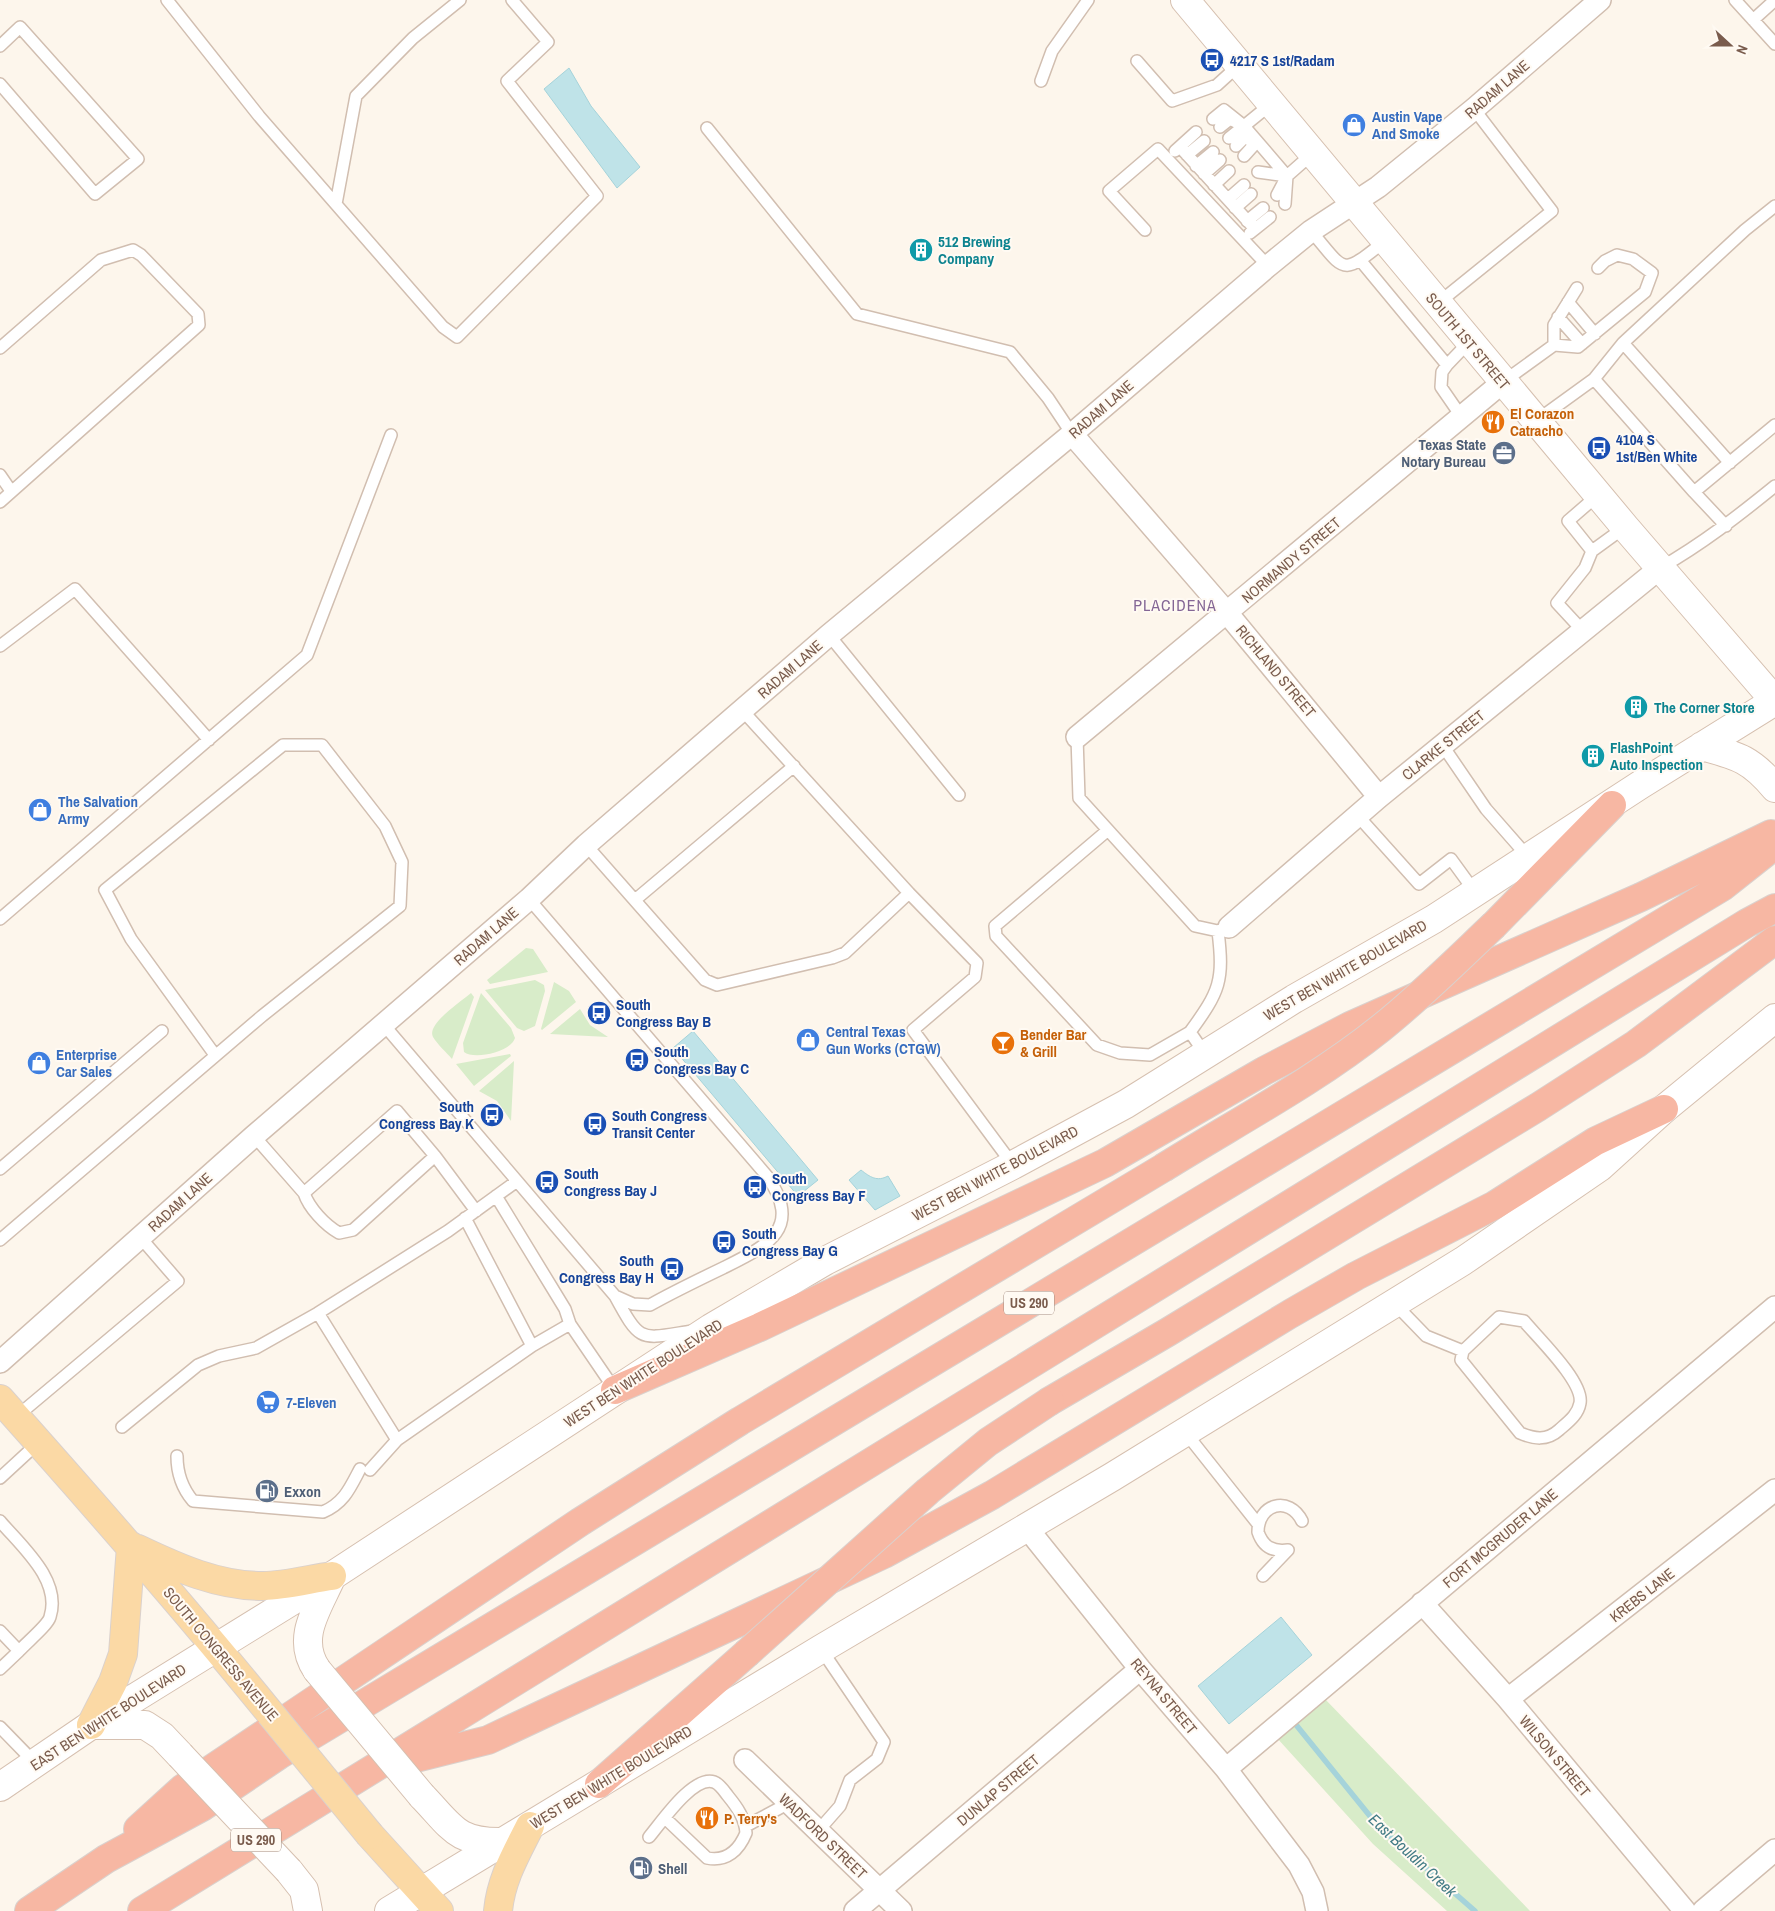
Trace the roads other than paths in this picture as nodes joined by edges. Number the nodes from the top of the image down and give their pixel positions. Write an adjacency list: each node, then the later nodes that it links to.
1 (168, 0): 35 (lane)
2 (460, 0): 35 (lane)
3 (512, 0): 35 (lane)
4 (1088, 0): 14 (lane)
5 (1186, 0): 13 (main road, SOUTH 1ST STREET)
6 (1600, 0): 17 (street, RADAM LANE)
7 (1735, 0): 9 (lane)
8 (1775, 0): 9 (lane)
9 (1753, 20): 10 (lane)
10 (1775, 44)
11 (0, 46): 15 (lane)
12 (1137, 61): 13 (lane)
13 (1239, 65): 16 (main road, SOUTH 1ST STREET)
14 (1041, 81)
15 (0, 84)
16 (1271, 104): 19 (lane); 24 (main road, SOUTH 1ST STREET)
17 (1474, 109): 38 (street, RADAM LANE); 51 (lane)
18 (1216, 123): 19 (lane)
19 (1244, 126): 22 (lane); 26 (lane); 31 (lane)
20 (707, 128): 65 (lane)
21 (1200, 137): 23 (lane)
22 (1233, 142)
23 (1183, 151): 27 (lane); 28 (lane)
24 (1312, 154): 31 (lane); 38 (main road, SOUTH 1ST STREET)
25 (1216, 156): 28 (lane)
26 (1244, 156)
27 (1167, 159): 42 (lane); 44 (lane)
28 (1200, 170): 32 (lane)
29 (1229, 171): 32 (lane)
30 (1262, 176): 31 (lane)
31 (1287, 176): 34 (lane); 37 (lane)
32 (1214, 185): 36 (lane)
33 (1247, 190): 36 (lane)
34 (1277, 195)
35 (336, 204)
36 (1232, 204): 41 (lane)
37 (1285, 204)
38 (1355, 204): 43 (street, RADAM LANE); 45 (main road, SOUTH 1ST STREET)
39 (1775, 206): 55 (lane)
40 (1266, 212): 41 (lane)
41 (1251, 225): 44 (lane)
42 (1145, 230)
43 (1311, 231): 46 (lane); 47 (street, RADAM LANE)
44 (1243, 240): 47 (lane)
45 (1385, 241): 46 (lane); 51 (main road, SOUTH 1ST STREET)
46 (1360, 260): 59 (lane)
47 (1268, 266): 65 (street, RADAM LANE)
48 (1598, 268): 53 (lane)
49 (1577, 288): 50 (lane)
50 (1568, 302): 52 (lane); 53 (lane)
51 (1437, 304): 54 (main road, SOUTH 1ST STREET)
52 (1558, 317): 56 (lane); 57 (lane)
53 (1595, 334): 56 (lane)
54 (1469, 342): 59 (lane); 61 (main road, SOUTH 1ST STREET)
55 (1623, 343): 60 (lane); 67 (lane)
56 (1582, 344): 57 (lane)
57 (1554, 345): 61 (lane)
58 (0, 348): 70 (lane)
59 (1446, 365): 62 (lane)
60 (1594, 379): 63 (lane); 71 (lane)
61 (1503, 382): 62 (street, NORMANDY STREET); 63 (main road, SOUTH 1ST STREET)
62 (1461, 416): 78 (street, NORMANDY STREET)
63 (1536, 421): 72 (main road, SOUTH 1ST STREET)
64 (1775, 426): 67 (lane)
65 (1072, 434): 78 (street, RICHLAND STREET); 80 (street, RADAM LANE)
66 (391, 435): 85 (lane)
67 (1730, 463): 71 (lane)
68 (0, 475): 70 (lane)
69 (1775, 486): 74 (lane)
70 (12, 491): 73 (lane)
71 (1694, 492): 74 (lane)
72 (1598, 496): 75 (main road, SOUTH 1ST STREET); 76 (lane)
73 (0, 502)
74 (1726, 526): 77 (lane)
75 (1625, 527): 76 (lane); 77 (main road, SOUTH 1ST STREET)
76 (1592, 551): 79 (lane)
77 (1660, 568): 79 (street, CLARKE STREET); 82 (main road, SOUTH 1ST STREET)
78 (1228, 614): 84 (street, NORMANDY STREET); 91 (street, RICHLAND STREET)
79 (1582, 630): 86 (street, CLARKE STREET)
80 (829, 636): 83 (street, RADAM LANE); 90 (lane)
81 (0, 646): 85 (lane)
82 (1775, 701): 87 (main road, WEST BEN WHITE BOULEVARD)
83 (742, 710): 88 (lane); 96 (street, RADAM LANE)
84 (1077, 738): 94 (lane)
85 (209, 740): 104 (lane)
86 (1443, 746): 91 (street, CLARKE STREET); 98 (lane)
87 (1702, 746): 89 (main road); 92 (main road, WEST BEN WHITE BOULEVARD)
88 (794, 766): 100 (lane); 102 (lane)
89 (1775, 788)
90 (959, 795)
91 (1380, 797): 93 (street, CLARKE STREET)
92 (1612, 805): 98 (main road, WEST BEN WHITE BOULEVARD); 173 (highway, bridge)
93 (1358, 816): 99 (lane); 105 (street, CLARKE STREET)
94 (1108, 830): 105 (lane); 110 (lane)
95 (1775, 832): 133 (highway)
96 (586, 844): 101 (street, RADAM LANE); 102 (lane)
97 (1775, 845): 173 (highway, US 290)
98 (1528, 858): 99 (main road, WEST BEN WHITE BOULEVARD)
99 (1475, 892): 110 (main road, WEST BEN WHITE BOULEVARD)
100 (909, 893): 102 (lane); 115 (lane)
101 (529, 899): 108 (street, RADAM LANE); 124 (lane)
102 (635, 900)
103 (1775, 908): 162 (highway, US 290)
104 (0, 919)
105 (1224, 929): 110 (lane)
106 (1775, 940): 163 (highway, bridge)
107 (1775, 1018): 112 (main road, WEST BEN WHITE BOULEVARD)
108 (384, 1025): 113 (street, RADAM LANE); 117 (lane)
109 (162, 1031): 116 (lane)
110 (1198, 1043): 115 (main road, WEST BEN WHITE BOULEVARD)
111 (216, 1055): 111 (lane); 123 (lane)
112 (1664, 1108): 125 (main road, WEST BEN WHITE BOULEVARD); 162 (highway)
113 (254, 1136): 118 (lane); 122 (street, RADAM LANE)
114 (435, 1156): 118 (lane); 118 (lane); 120 (lane)
115 (1013, 1165): 129 (main road, WEST BEN WHITE BOULEVARD)
116 (0, 1169)
117 (517, 1180): 119 (lane); 124 (lane)
118 (304, 1193)
119 (496, 1196): 120 (lane); 128 (lane)
120 (476, 1211): 121 (lane)
121 (465, 1218): 127 (lane); 130 (lane)
122 (140, 1237): 132 (street, RADAM LANE); 134 (lane)
123 (0, 1240)
124 (615, 1296): 129 (lane)
125 (1394, 1303): 131 (lane); 136 (main road, WEST BEN WHITE BOULEVARD)
126 (1775, 1307): 149 (street, FORT MCGRUDER LANE)
127 (318, 1313): 135 (lane); 137 (lane)
128 (570, 1324): 130 (lane); 133 (lane)
129 (711, 1328): 133 (main road, WEST BEN WHITE BOULEVARD)
130 (532, 1346): 137 (lane)
131 (1463, 1351): 131 (lane)
132 (0, 1362)
133 (615, 1390): 147 (main road, WEST BEN WHITE BOULEVARD)
134 (8, 1408): 138 (main road, SOUTH CONGRESS AVENUE)
135 (122, 1427)
136 (1185, 1432): 144 (lane); 145 (main road, WEST BEN WHITE BOULEVARD)
137 (397, 1440): 139 (lane)
138 (38, 1443): 140 (lane); 146 (main road, SOUTH CONGRESS AVENUE)
139 (177, 1456)
140 (0, 1478)
141 (1775, 1490): 156 (street, KREBS LANE)
142 (0, 1521): 153 (lane)
143 (1302, 1521): 144 (lane)
144 (1258, 1524): 148 (lane)
145 (1027, 1528): 152 (main road, WEST BEN WHITE BOULEVARD); 155 (street, REYNA STREET)
146 (131, 1546): 147 (main road); 151 (main road, SOUTH CONGRESS AVENUE); 157 (main road)
147 (332, 1576): 151 (main road, WEST BEN WHITE BOULEVARD); 171 (main road, bridge)
148 (1263, 1576)
149 (1422, 1603): 156 (street, WILSON STREET); 161 (street, FORT MCGRUDER LANE)
150 (0, 1631): 153 (lane)
151 (216, 1647): 157 (main road, EAST BEN WHITE BOULEVARD); 175 (main road, SOUTH CONGRESS AVENUE, bridge)
152 (821, 1649): 163 (main road, WEST BEN WHITE BOULEVARD); 169 (lane)
153 (19, 1651): 154 (lane)
154 (0, 1669)
155 (1140, 1669): 161 (street, REYNA STREET); 174 (street, DUNLAP STREET)
156 (1508, 1699): 184 (street, WILSON STREET)
157 (91, 1724): 160 (main road, EAST BEN WHITE BOULEVARD); 178 (main road, bridge)
158 (0, 1727): 160 (lane)
159 (745, 1760): 165 (street, WADFORD STREET)
160 (35, 1763): 164 (main road, EAST BEN WHITE BOULEVARD)
161 (1226, 1769): 183 (street, REYNA STREET)
162 (370, 1770): 177 (highway, US 290)
163 (599, 1784): 167 (main road, WEST BEN WHITE BOULEVARD)
164 (0, 1788)
165 (789, 1802): 168 (lane); 169 (street, WADFORD STREET)
166 (666, 1818): 168 (lane); 168 (lane); 170 (lane)
167 (530, 1826): 171 (main road, WEST BEN WHITE BOULEVARD); 180 (main road)
168 (746, 1826)
169 (818, 1831): 174 (street, WADFORD STREET)
170 (648, 1837)
171 (503, 1842): 175 (main road, WEST BEN WHITE BOULEVARD)
172 (1775, 1850): 185 (street)
173 (106, 1859): 176 (highway, US 290)
174 (880, 1890): 181 (street, DUNLAP STREET); 182 (street, WADFORD STREET)
175 (430, 1901): 179 (main road)
176 (29, 1911)
177 (142, 1911)
178 (308, 1911)
179 (389, 1911)
180 (498, 1911)
181 (855, 1911)
182 (901, 1911)
183 (1317, 1911)
184 (1685, 1911)
185 (1703, 1911)

